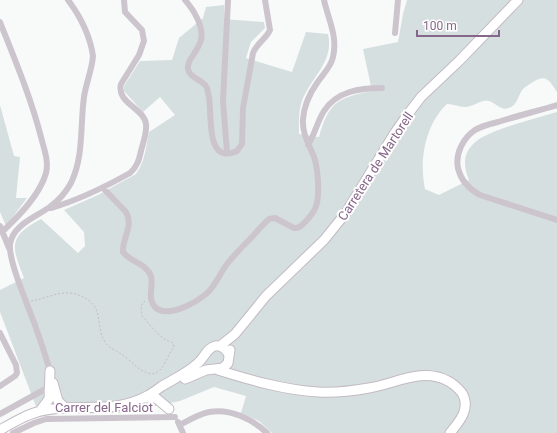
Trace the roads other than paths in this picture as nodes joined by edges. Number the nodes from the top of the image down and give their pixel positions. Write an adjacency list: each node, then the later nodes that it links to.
1 (68, 0): 17 (street)
2 (124, 0): 16 (street)
3 (185, 0): 15 (street)
4 (228, 0): 15 (street)
5 (266, 0): 15 (street)
6 (324, 0): 14 (street)
7 (404, 0): 9 (street)
8 (518, 0): 22 (main road, Carretera de Martorell)
9 (398, 3): 11 (street)
10 (0, 22): 19 (street)
11 (395, 33)
12 (382, 88): 14 (street)
13 (557, 105): 18 (street)
14 (308, 145): 16 (street)
15 (227, 153)
16 (103, 188): 17 (street)
17 (48, 208): 20 (street)
18 (557, 220)
19 (1, 229): 20 (street)
20 (10, 250): 27 (street)
21 (0, 333): 29 (street)
22 (235, 334): 23 (main road, Carretera de Martorell); 25 (main road, Carretera de Martorell)
23 (220, 346): 24 (main road, Carretera de Martorell); 25 (main road)
24 (206, 356): 26 (main road); 32 (main road, Carretera de Martorell)
25 (229, 358): 26 (main road, Carretera de Martorell); 28 (main road)
26 (215, 369): 28 (main road); 31 (main road, Carretera de Martorell)
27 (50, 371): 30 (main road)
28 (248, 380): 43 (main road)
29 (0, 386)
30 (52, 387): 33 (main road); 35 (main road); 36 (street)
31 (165, 390): 32 (main road, Carretera de Martorell); 34 (main road)
32 (146, 396): 33 (main road, Carretera de Martorell); 34 (main road)
33 (65, 408): 35 (main road, Carretera de Martorell)
34 (169, 409): 37 (street)
35 (40, 411): 39 (main road, Carretera de Martorell)
36 (0, 414)
37 (175, 417): 38 (street); 40 (street, Carrer del Falciot)
38 (180, 425): 41 (street); 42 (street)
39 (0, 430)
40 (13, 433)
41 (183, 433)
42 (267, 433)
43 (450, 433)

